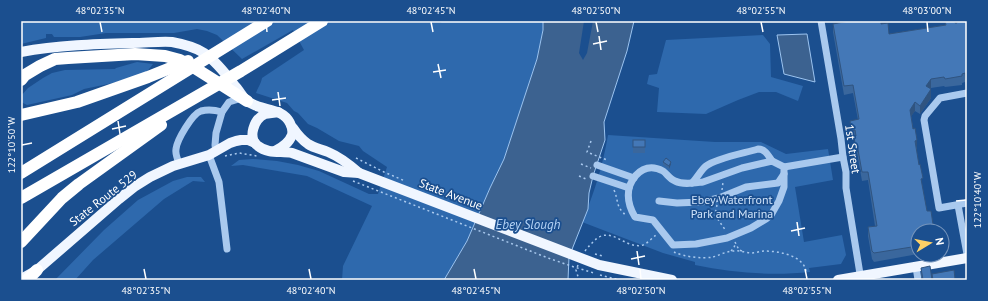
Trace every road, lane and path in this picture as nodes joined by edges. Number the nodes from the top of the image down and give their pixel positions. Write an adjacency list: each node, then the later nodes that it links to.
1 (267, 21): 4 (highway)
2 (322, 21): 12 (highway)
3 (821, 21): 20 (street, 1st Street)
4 (226, 46): 11 (highway); 26 (highway)
5 (21, 52): 8 (main road)
6 (21, 80): 8 (highway)
7 (967, 93): 39 (street)
8 (245, 99): 9 (street); 10 (main road)
9 (222, 112): 17 (street); 23 (street)
10 (278, 112): 13 (main road); 15 (main road)
11 (21, 115)
12 (150, 127): 35 (highway); 43 (highway)
13 (292, 128): 16 (main road); 28 (main road, State Avenue)
14 (591, 141): 21 (path)
15 (255, 143): 16 (main road); 17 (main road, State Route 529)
16 (275, 152): 28 (main road, State Avenue)
17 (212, 156): 19 (path); 23 (main road, State Route 529); 45 (street)
18 (352, 156): 30 (path)
19 (260, 157)
20 (843, 157): 25 (street); 55 (street, 1st Street)
21 (608, 161)
22 (772, 161): 25 (street); 32 (street); 32 (street)
23 (179, 164): 53 (main road, State Route 529)
24 (597, 165): 29 (street)
25 (784, 171): 33 (street); 36 (street)
26 (21, 173)
27 (593, 176): 33 (street)
28 (356, 177): 30 (main road, State Avenue); 30 (path)
29 (634, 178): 32 (street); 33 (street)
30 (380, 181): 52 (main road, State Avenue); 52 (path)
31 (723, 182): 34 (path)
32 (692, 183)
33 (629, 188)
34 (722, 190)
35 (21, 198)
36 (659, 201)
37 (717, 202): 41 (path)
38 (967, 203): 39 (street)
39 (958, 205): 48 (street)
40 (658, 233): 47 (path)
41 (729, 234)
42 (734, 240): 44 (path)
43 (21, 242)
44 (735, 244): 46 (path); 54 (path)
45 (227, 249)
46 (730, 252)
47 (584, 254)
48 (967, 254)
49 (967, 258): 51 (main road)
50 (579, 264): 58 (path)
51 (916, 267): 55 (main road); 62 (street)
52 (598, 269): 59 (path); 60 (main road, State Avenue)
53 (37, 270): 56 (main road, State Route 529); 57 (highway)
54 (806, 271)
55 (861, 278): 61 (main road)
56 (21, 279)
57 (27, 280)
58 (579, 280)
59 (619, 280)
60 (672, 280)
61 (838, 280)
62 (918, 280)

